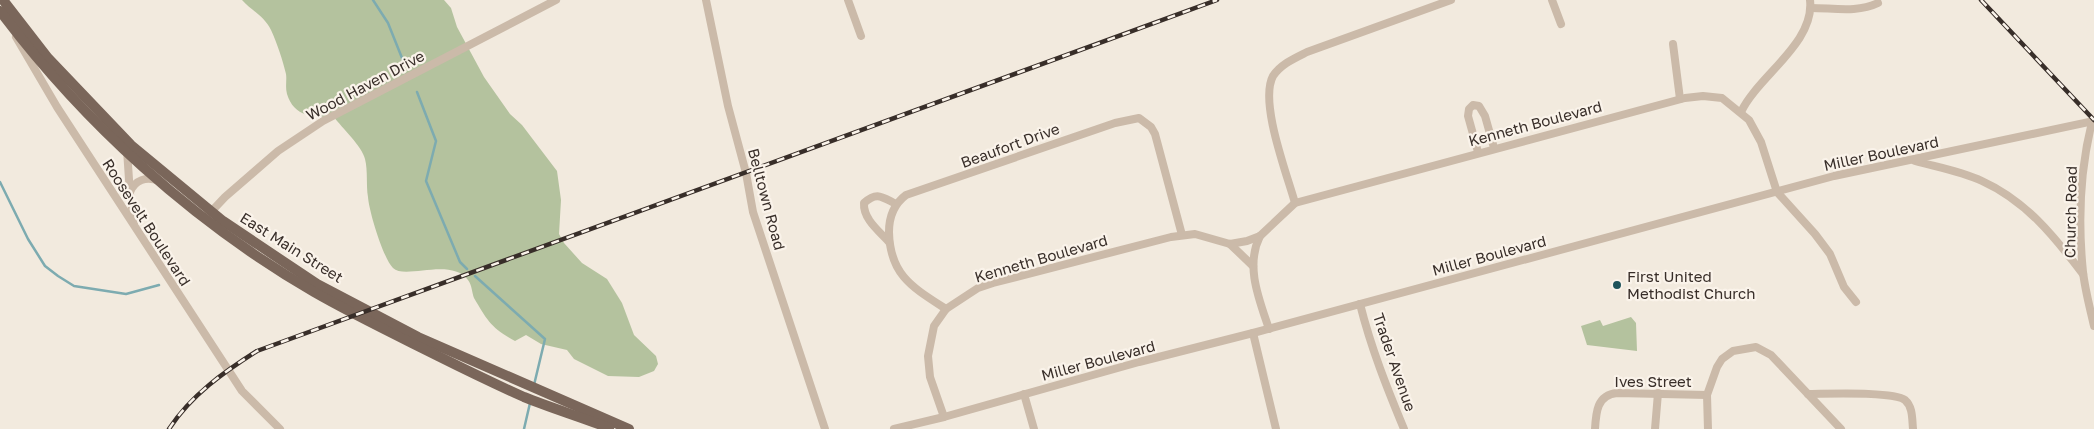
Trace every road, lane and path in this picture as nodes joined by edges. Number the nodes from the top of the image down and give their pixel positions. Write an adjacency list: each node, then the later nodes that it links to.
1 (4, 0): 9 (main road, East Main Street)
2 (556, 0): 26 (street, Wood Haven Drive)
3 (706, 0): 48 (street, Belltown Road)
4 (848, 0): 11 (street)
5 (1451, 0): 24 (street)
6 (1552, 0): 10 (street)
7 (1878, 3): 8 (street)
8 (1810, 4): 14 (street)
9 (5, 16): 16 (main road, East Main Street); 18 (main road, East Main Street); 27 (street, Roosevelt Boulevard)
10 (1561, 24)
11 (861, 36)
12 (1673, 44): 13 (street)
13 (1680, 99): 14 (street, Kenneth Boulevard); 17 (street, Kenneth Boulevard)
14 (1741, 112): 22 (street, Kenneth Boulevard)
15 (2093, 121): 20 (street, Miller Boulevard); 33 (street, Church Road)
16 (126, 140): 18 (street); 26 (main road, East Main Street)
17 (1494, 148): 19 (street, Kenneth Boulevard); 19 (street)
18 (128, 152): 21 (main road, East Main Street); 23 (street)
19 (1478, 152): 24 (street, Kenneth Boulevard)
20 (1913, 160): 22 (street, Miller Boulevard); 33 (street, Church Road)
21 (162, 182): 23 (street); 26 (main road, East Main Street)
22 (1777, 192): 34 (street); 35 (street, Miller Boulevard)
23 (130, 194): 27 (street)
24 (1295, 203): 29 (street, Kenneth Boulevard)
25 (896, 204): 28 (street, Beaufort Drive); 30 (street); 30 (street)
26 (208, 215): 46 (main road, East Main Street); 47 (main road, East Main Street)
27 (135, 228): 45 (street, Roosevelt Boulevard)
28 (1182, 235): 31 (street, Kenneth Boulevard); 36 (street, Kenneth Boulevard)
29 (1260, 236): 31 (street, Kenneth Boulevard); 32 (street)
30 (889, 242): 36 (street)
31 (1230, 244): 32 (street)
32 (1253, 266): 38 (street)
33 (2083, 274): 37 (street, Church Road)
34 (1856, 302)
35 (1360, 304): 38 (street, Miller Boulevard); 52 (street, Trader Avenue)
36 (946, 309): 44 (street, Kenneth Boulevard)
37 (2094, 326)
38 (1269, 328): 39 (street, Miller Boulevard)
39 (1253, 334): 41 (street, Miller Boulevard); 51 (street)
40 (1658, 393): 43 (street, Ives Street); 53 (street, Ives Street); 54 (street)
41 (1024, 394): 44 (street, Miller Boulevard); 50 (street)
42 (1808, 394): 43 (street); 56 (street); 57 (street)
43 (1707, 395): 55 (street)
44 (944, 417): 49 (street, Miller Boulevard)
45 (280, 429)
46 (612, 429)
47 (629, 429)
48 (826, 429)
49 (894, 429)
50 (1034, 429)
51 (1276, 429)
52 (1404, 429)
53 (1595, 429)
54 (1655, 429)
55 (1708, 429)
56 (1841, 429)
57 (1914, 429)

